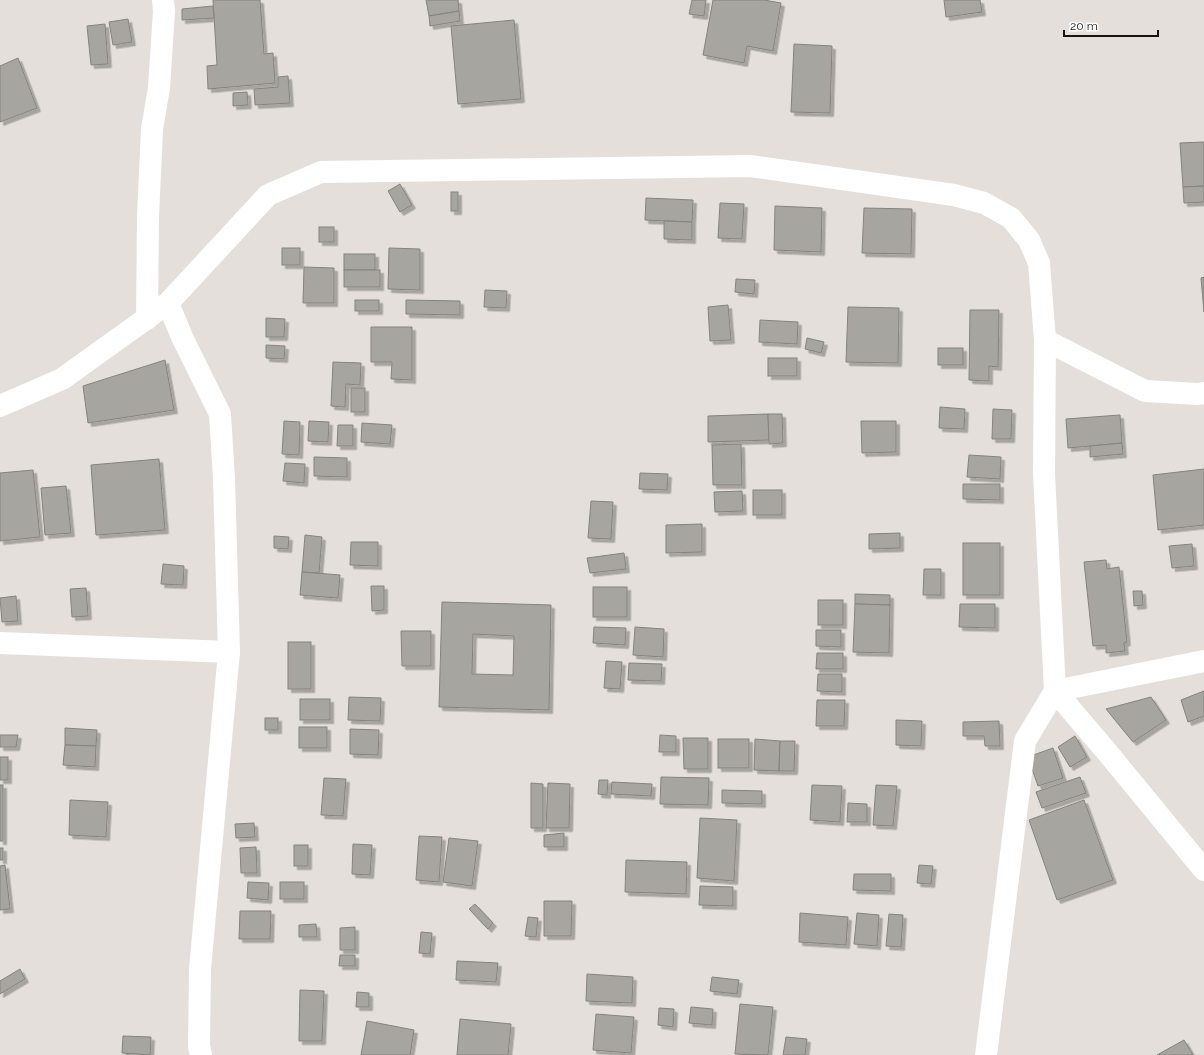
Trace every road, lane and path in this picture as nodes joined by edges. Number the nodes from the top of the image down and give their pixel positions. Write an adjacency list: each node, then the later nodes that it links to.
1 (163, 0): 3 (street)
2 (168, 303): 3 (street); 4 (street); 8 (street)
3 (147, 318): 6 (street)
4 (1045, 340): 5 (street); 10 (street)
5 (1204, 393)
6 (0, 406)
7 (0, 643): 8 (street)
8 (229, 652): 12 (street)
9 (1204, 661): 10 (street)
10 (1055, 691): 11 (street); 13 (street)
11 (1204, 870)
12 (201, 1055)
13 (986, 1055)

